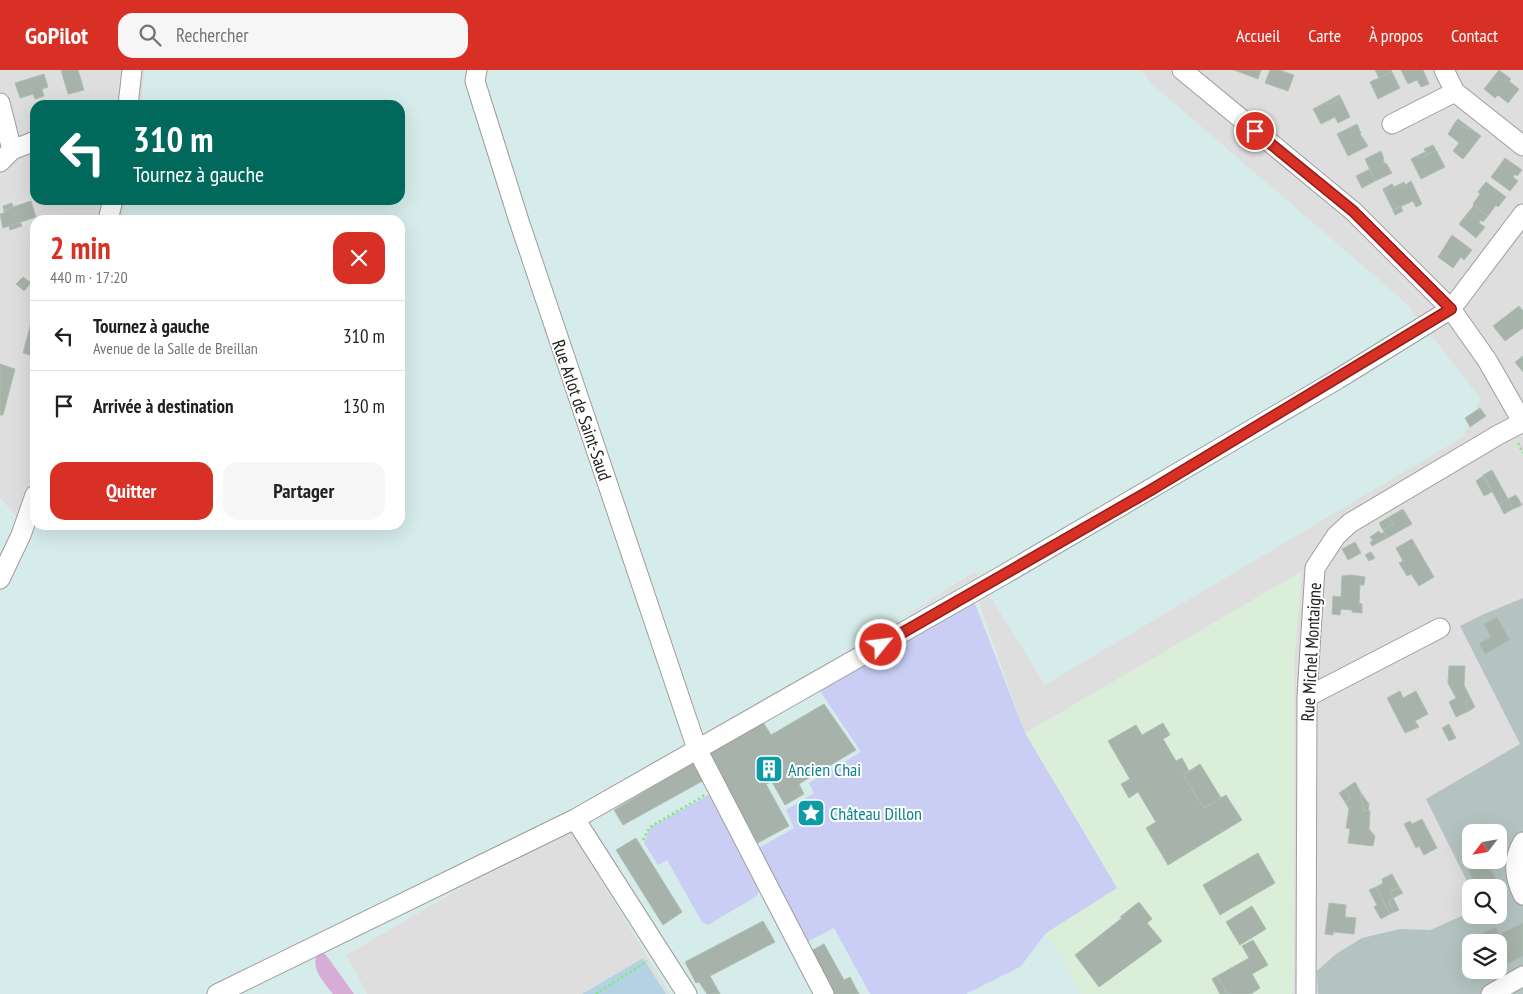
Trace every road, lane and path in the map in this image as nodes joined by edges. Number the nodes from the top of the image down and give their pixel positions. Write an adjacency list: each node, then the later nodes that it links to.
1 (132, 70): 6 (street)
2 (477, 70): 19 (street, Rue Arlot de Saint-Saud)
3 (1182, 70): 13 (street)
4 (1444, 70): 5 (street)
5 (1455, 92): 8 (street); 10 (street)
6 (129, 100)
7 (0, 103): 11 (street)
8 (1392, 124)
9 (30, 144): 11 (street)
10 (1523, 146)
11 (6, 156)
12 (1523, 214): 13 (street)
13 (1451, 309): 14 (street); 19 (street)
14 (1523, 423): 18 (street, Rue Michel Montaigne)
15 (30, 508): 16 (street)
16 (0, 580)
17 (1440, 628): 18 (street)
18 (1307, 697): 31 (street, Rue Michel Montaigne)
19 (697, 748): 20 (street, Rue Arlot de Saint-Saud); 21 (street)
20 (717, 788): 22 (path); 30 (street, Rue Arlot de Saint-Saud)
21 (574, 819): 25 (street); 27 (street)
22 (643, 840)
23 (1523, 842): 24 (street)
24 (1523, 895)
25 (661, 952): 28 (path); 29 (street)
26 (1523, 976): 32 (street)
27 (217, 994)
28 (596, 994)
29 (688, 994)
30 (824, 994)
31 (1306, 994)
32 (1491, 994)

